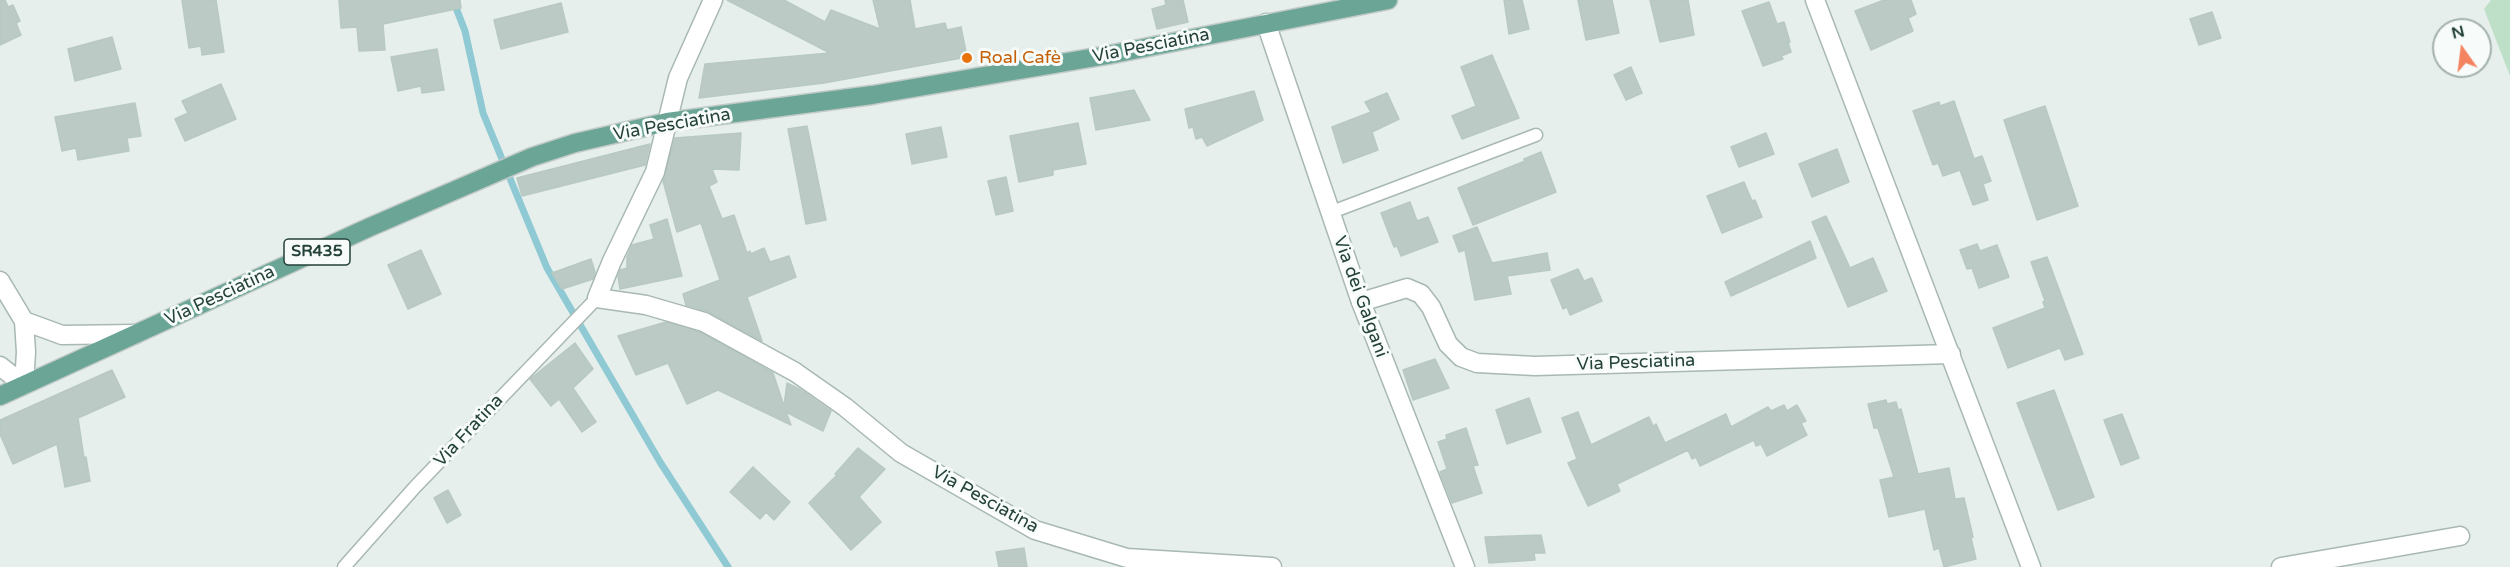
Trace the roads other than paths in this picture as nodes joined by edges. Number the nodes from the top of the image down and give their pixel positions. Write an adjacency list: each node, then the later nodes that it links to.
1 (713, 0): 5 (street)
2 (1388, 0): 4 (main road, Via Pesciatina / SR435)
3 (1815, 0): 13 (street)
4 (1266, 23): 5 (main road, Via Pesciatina / SR435); 7 (street, Via dei Galgani)
5 (667, 122): 10 (street); 12 (main road, Via Pesciatina / SR435)
6 (1536, 135): 7 (lane)
7 (1329, 213): 9 (street, Via dei Galgani)
8 (0, 281): 11 (street)
9 (1361, 302): 13 (street, Via Pesciatina); 20 (street, Via dei Galgani)
10 (591, 304): 18 (lane, Via Fratina); 19 (street, Via Pesciatina)
11 (24, 321): 12 (street); 15 (street)
12 (139, 333): 15 (main road, Via Pesciatina / SR435)
13 (1951, 354): 21 (street)
14 (0, 366): 15 (street)
15 (24, 385): 16 (main road, Via Pesciatina / SR435)
16 (0, 396)
17 (2460, 536): 22 (street)
18 (344, 567)
19 (1272, 567)
20 (1465, 567)
21 (2031, 567)
22 (2281, 567)

